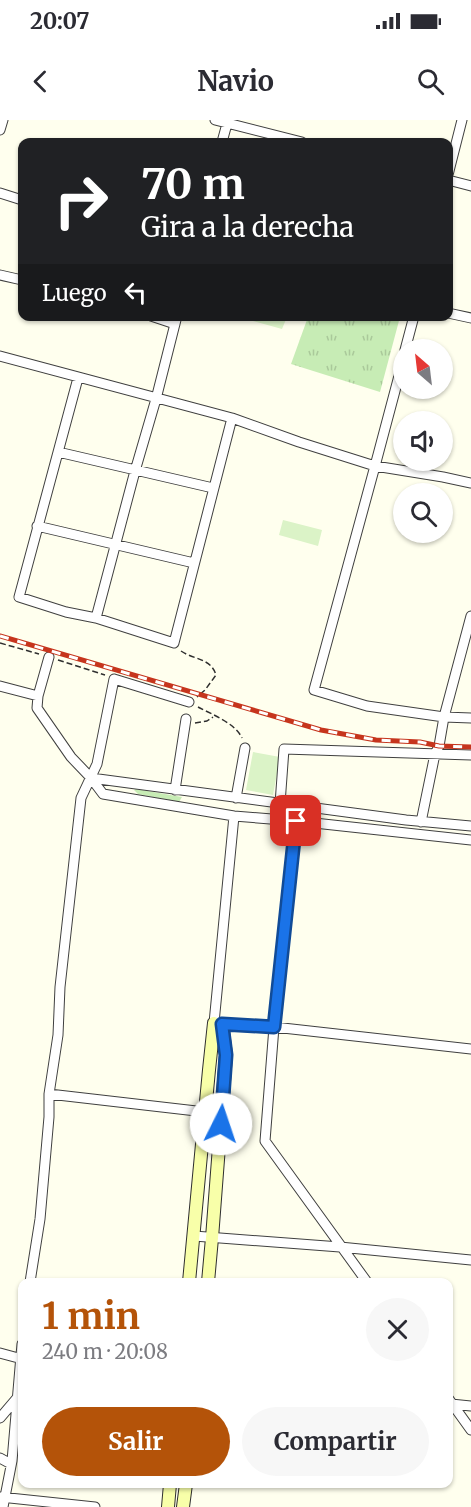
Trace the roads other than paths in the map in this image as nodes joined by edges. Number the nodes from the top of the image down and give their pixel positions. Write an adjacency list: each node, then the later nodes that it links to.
1 (3, 120): 5 (street)
2 (215, 120): 4 (street)
3 (462, 120): 8 (street)
4 (228, 122): 6 (street); 7 (street)
5 (0, 130)
6 (223, 138)
7 (287, 138)
8 (453, 155)
9 (453, 181): 10 (street)
10 (471, 186)
11 (0, 193): 12 (street)
12 (18, 199)
13 (0, 274): 14 (street)
14 (18, 279)
15 (453, 314): 16 (street)
16 (471, 318)
17 (176, 321): 23 (street)
18 (413, 321): 19 (street)
19 (408, 339)
20 (0, 357): 21 (street)
21 (78, 378): 23 (street); 25 (street)
22 (393, 398): 26 (street)
23 (156, 399): 24 (street); 27 (street)
24 (232, 418): 26 (street); 29 (street)
25 (58, 452): 27 (street); 30 (street)
26 (375, 466): 28 (street); 39 (street)
27 (135, 471): 29 (street); 31 (street)
28 (471, 483)
29 (213, 488): 32 (street)
30 (37, 526): 31 (street); 34 (street)
31 (115, 544): 32 (street); 34 (street)
32 (194, 563): 34 (street)
33 (471, 616): 39 (street)
34 (96, 618)
35 (49, 657): 37 (street)
36 (0, 686): 37 (street)
37 (38, 696): 45 (street)
38 (189, 702): 45 (street)
39 (444, 717): 40 (street); 43 (street)
40 (471, 718)
41 (185, 722): 46 (street)
42 (245, 748): 47 (street)
43 (435, 754): 44 (street); 48 (street); 51 (street)
44 (471, 755)
45 (91, 778): 46 (street); 49 (street); 57 (street)
46 (175, 790): 47 (street)
47 (236, 798): 48 (street)
48 (280, 804): 51 (street)
49 (234, 816): 50 (street); 54 (street)
50 (296, 821): 53 (street); 55 (street)
51 (421, 822): 52 (street)
52 (471, 826)
53 (471, 840)
54 (218, 1024): 55 (street); 58 (street); 60 (street)
55 (274, 1027): 56 (street); 61 (street)
56 (471, 1049)
57 (49, 1094): 58 (street); 63 (street)
58 (205, 1112): 59 (street)
59 (194, 1236): 60 (street); 64 (street)
60 (212, 1238): 61 (street); 65 (street)
61 (340, 1247): 62 (street); 66 (street)
62 (471, 1260)
63 (31, 1278)
64 (189, 1278)
65 (208, 1278)
66 (364, 1278)
67 (0, 1353): 68 (street)
68 (18, 1358)
69 (18, 1390): 70 (street)
70 (17, 1398): 74 (street); 77 (street)
71 (453, 1403): 73 (street)
72 (453, 1406): 75 (street)
73 (471, 1406)
74 (0, 1418)
75 (471, 1430)
76 (0, 1458): 77 (street)
77 (11, 1464): 80 (street)
78 (170, 1488): 82 (street)
79 (185, 1488): 83 (street)
80 (3, 1500): 81 (street)
81 (95, 1507)
82 (168, 1507)
83 (183, 1507)

